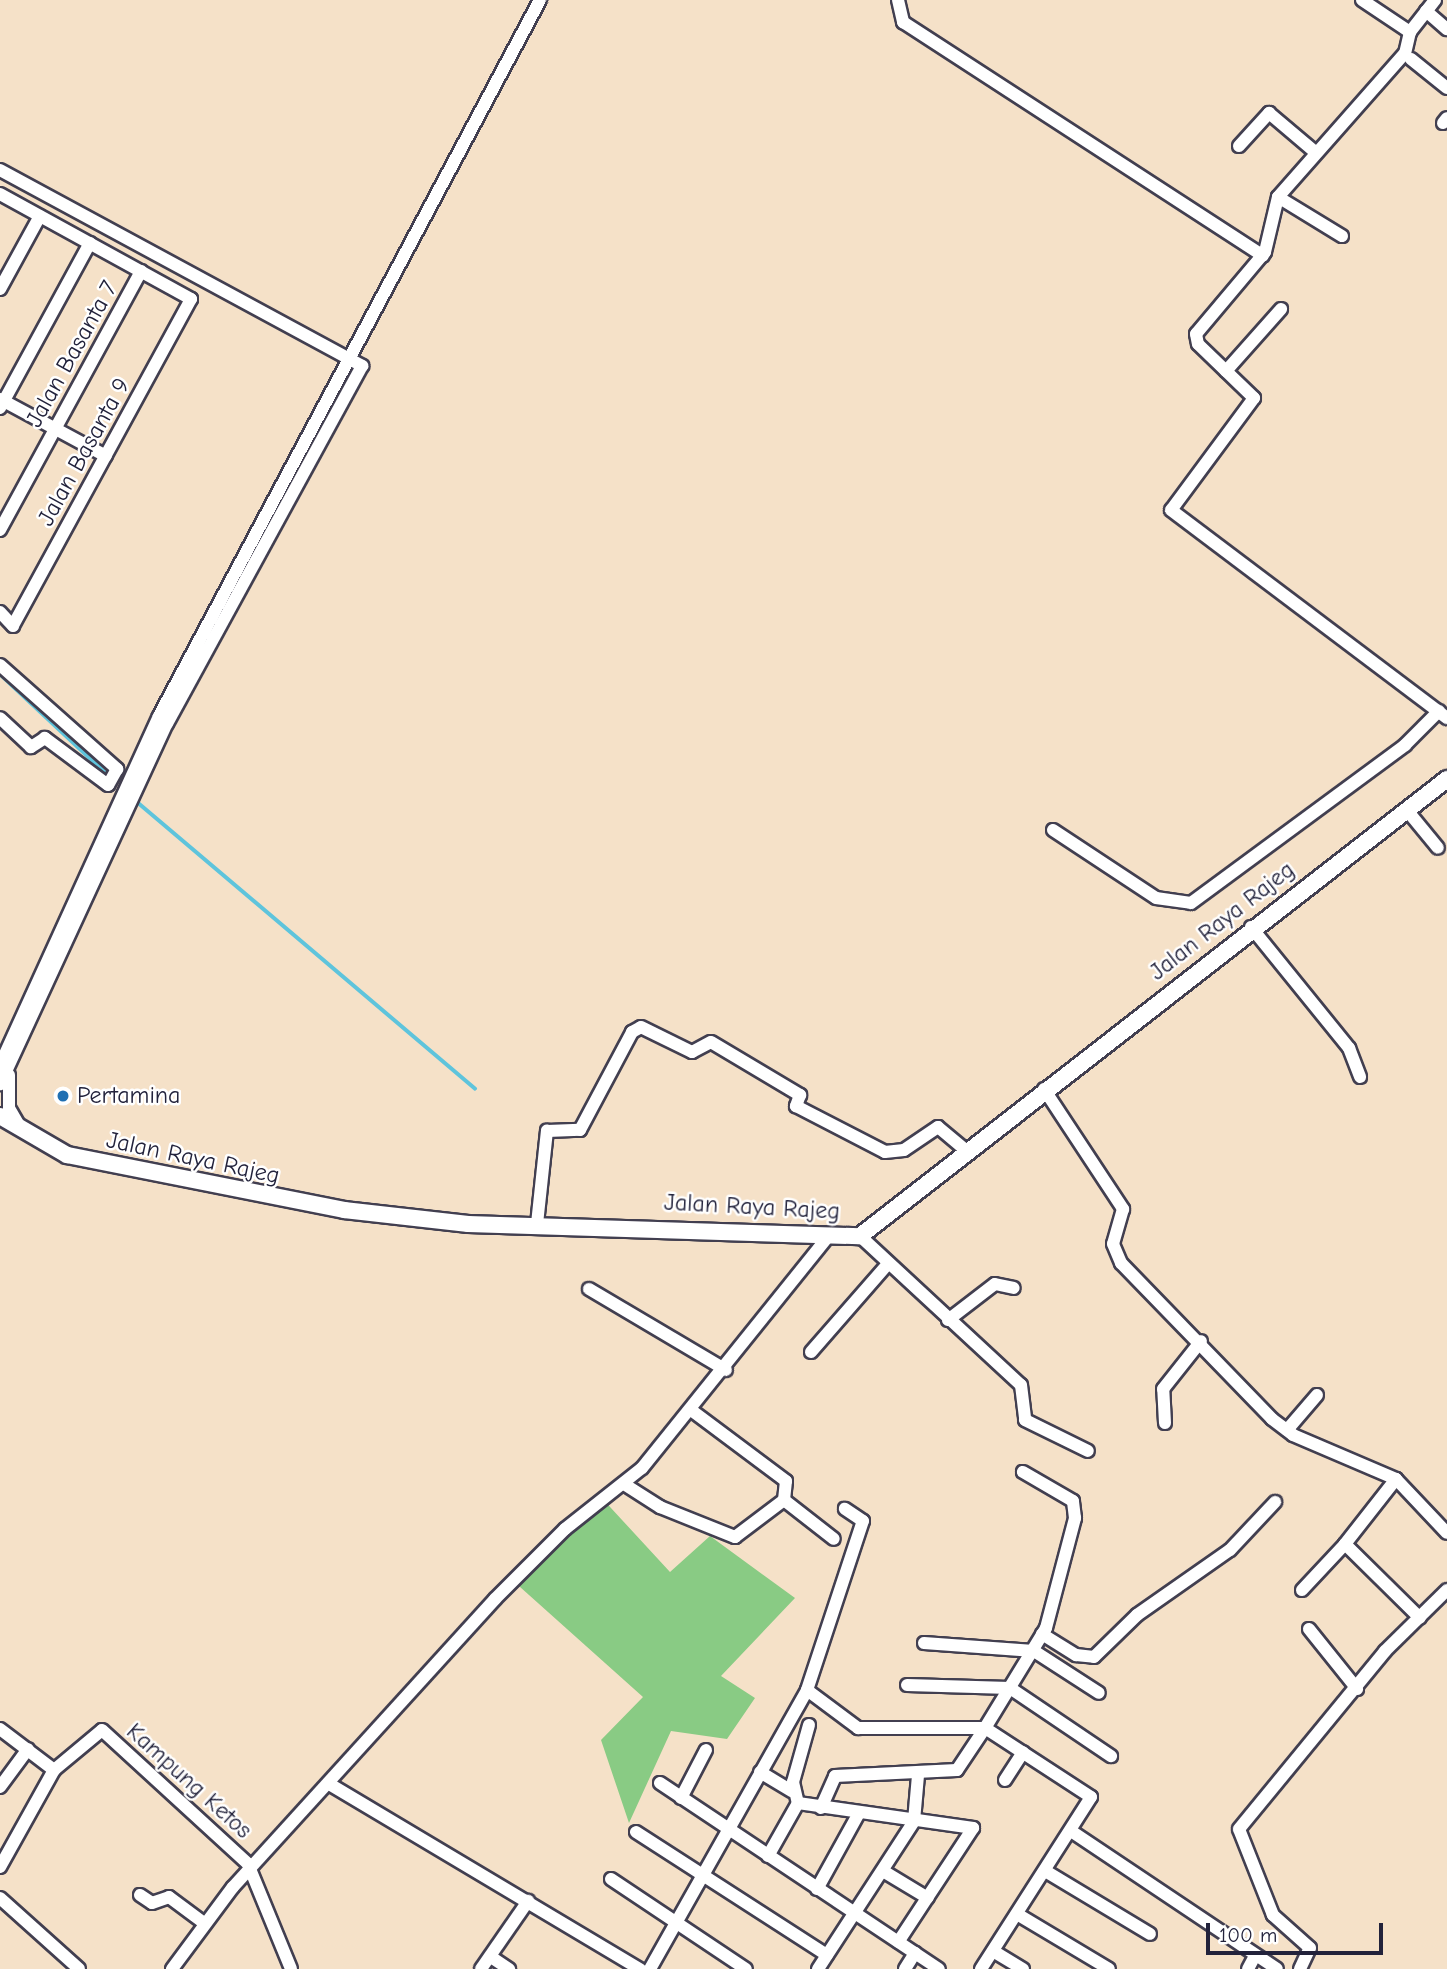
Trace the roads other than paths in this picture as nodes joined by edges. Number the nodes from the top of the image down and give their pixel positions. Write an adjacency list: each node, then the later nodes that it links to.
1 (540, 0): 22 (street)
2 (898, 0): 18 (street)
3 (1362, 0): 7 (street)
4 (1435, 0): 5 (street)
5 (1426, 11): 6 (street); 7 (street)
6 (1447, 29)
7 (1410, 32): 11 (street)
8 (1411, 59): 9 (street)
9 (1447, 88)
10 (1239, 146): 11 (street)
11 (1314, 151): 14 (street)
12 (0, 170): 22 (street)
13 (0, 194): 15 (street)
14 (1278, 197): 16 (street); 18 (street)
15 (40, 216): 17 (street); 20 (street)
16 (1342, 236)
17 (90, 243): 19 (street); 24 (street)
18 (1263, 256): 23 (street)
19 (141, 271): 25 (street, Jalan Basanta 7); 26 (street, Jalan Basanta 9)
20 (0, 289)
21 (1282, 309): 23 (street)
22 (348, 359): 37 (street)
23 (1226, 371): 30 (street)
24 (1, 402): 25 (street)
25 (55, 429): 26 (street); 27 (street, Jalan Basanta 7)
26 (106, 456): 28 (street, Jalan Basanta 9)
27 (0, 530)
28 (0, 612)
29 (0, 665): 31 (street)
30 (1443, 714): 34 (street)
31 (0, 718)
32 (1447, 779): 33 (main road, Jalan Raya Rajeg)
33 (1406, 809): 35 (street); 36 (main road, Jalan Raya Rajeg)
34 (1054, 830)
35 (1438, 848)
36 (1251, 927): 38 (street); 40 (main road, Jalan Raya Rajeg)
37 (5, 1067): 39 (street); 42 (street)
38 (1360, 1077)
39 (0, 1084)
40 (1044, 1089): 43 (main road, Jalan Raya Rajeg); 51 (street)
41 (0, 1116): 42 (main road, Jalan Raya Rajeg)
42 (22, 1129): 44 (main road, Jalan Raya Rajeg)
43 (967, 1151): 44 (street); 46 (main road, Jalan Raya Rajeg)
44 (537, 1224): 45 (main road, Jalan Raya Rajeg)
45 (830, 1234): 46 (main road, Jalan Raya Rajeg); 53 (street)
46 (860, 1236): 47 (street)
47 (886, 1266): 50 (street); 52 (street)
48 (1014, 1288): 50 (street)
49 (589, 1289): 53 (street)
50 (948, 1320): 58 (street)
51 (1200, 1341): 56 (street); 57 (street)
52 (811, 1352)
53 (726, 1370): 55 (street)
54 (1317, 1395): 57 (street)
55 (691, 1410): 61 (street); 62 (street)
56 (1165, 1423)
57 (1287, 1430): 60 (street)
58 (1088, 1451)
59 (1023, 1472): 72 (street)
60 (1396, 1479): 65 (street); 67 (street)
61 (624, 1484): 62 (street); 92 (street)
62 (784, 1500): 66 (street)
63 (1275, 1502): 72 (street)
64 (845, 1509): 78 (street)
65 (1447, 1533)
66 (834, 1539)
67 (1345, 1544): 68 (street); 70 (street)
68 (1302, 1590)
69 (1447, 1590): 70 (street)
70 (1420, 1618): 77 (street)
71 (1309, 1629): 77 (street)
72 (1042, 1634): 74 (street)
73 (923, 1643): 74 (street)
74 (1034, 1651): 76 (street); 79 (street)
75 (907, 1685): 76 (street)
76 (1010, 1688): 81 (street); 86 (street)
77 (1357, 1689): 141 (street)
78 (807, 1690): 81 (street); 88 (street)
79 (1099, 1693)
80 (809, 1725): 95 (street)
81 (985, 1728): 85 (street); 89 (street)
82 (0, 1729): 83 (street)
83 (28, 1749): 87 (street); 93 (street)
84 (706, 1750): 94 (street)
85 (1023, 1752): 90 (street); 101 (street)
86 (1111, 1756)
87 (54, 1770): 103 (street, Kampung Ketos); 104 (street, Kampung Ketos)
88 (760, 1772): 95 (street); 99 (street)
89 (918, 1775): 96 (street); 98 (street)
90 (1005, 1780)
91 (660, 1783): 94 (street)
92 (331, 1784): 104 (street); 113 (street)
93 (0, 1787)
94 (681, 1797): 99 (street)
95 (795, 1797): 96 (street); 102 (street)
96 (821, 1808): 97 (street)
97 (859, 1813): 98 (street); 109 (street)
98 (914, 1821): 105 (street); 112 (street)
99 (729, 1830): 102 (street); 107 (street)
100 (636, 1832): 107 (street)
101 (1074, 1833): 106 (street); 122 (street)
102 (768, 1856): 109 (street)
103 (0, 1867)
104 (252, 1871): 116 (street); 127 (street)
105 (883, 1871): 112 (street); 114 (street)
106 (1047, 1872): 115 (street); 118 (street)
107 (702, 1878): 117 (street); 124 (street)
108 (611, 1879): 117 (street)
109 (817, 1889): 114 (street)
110 (140, 1895): 116 (street)
111 (0, 1898): 125 (street)
112 (928, 1899): 119 (street)
113 (528, 1901): 123 (street); 130 (street)
114 (856, 1914): 119 (street); 124 (street)
115 (1017, 1914): 120 (street); 138 (street)
116 (204, 1923): 126 (street)
117 (678, 1924): 131 (street); 132 (street)
118 (1150, 1934)
119 (898, 1942): 121 (street)
120 (993, 1951): 136 (street); 137 (street)
121 (915, 1953): 134 (street); 135 (street)
122 (1255, 1956): 139 (street); 140 (street)
123 (493, 1958): 128 (street); 129 (street)
124 (823, 1962): 133 (street)
125 (79, 1969)
126 (172, 1969)
127 (291, 1969)
128 (481, 1969)
129 (509, 1969)
130 (640, 1969)
131 (650, 1969)
132 (746, 1969)
133 (835, 1969)
134 (905, 1969)
135 (939, 1969)
136 (981, 1969)
137 (1023, 1969)
138 (1109, 1969)
139 (1248, 1969)
140 (1277, 1969)
141 (1300, 1969)

